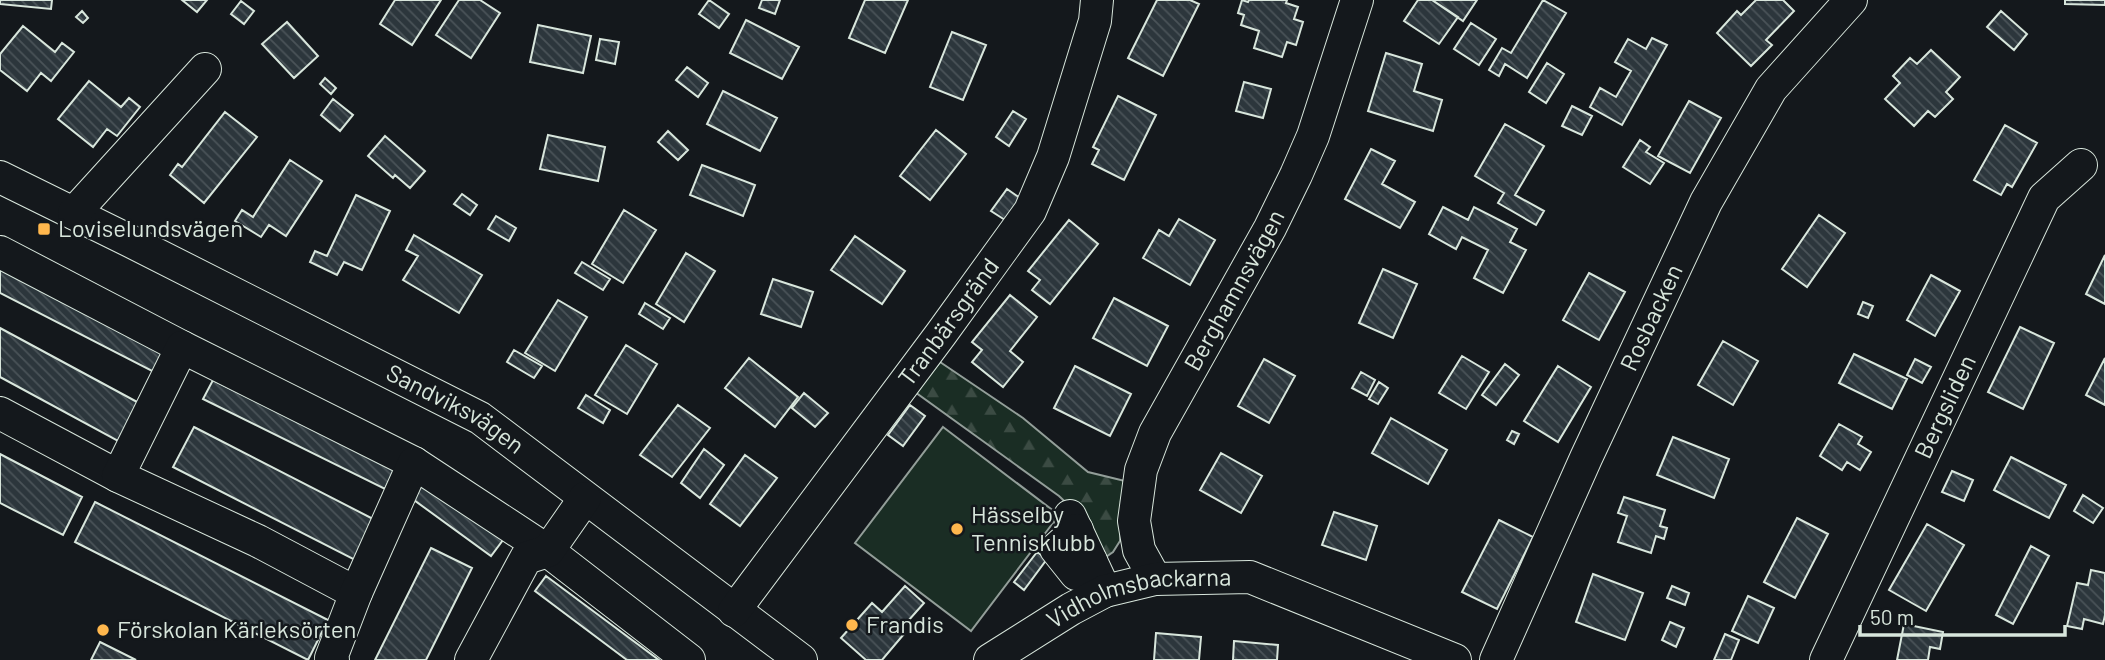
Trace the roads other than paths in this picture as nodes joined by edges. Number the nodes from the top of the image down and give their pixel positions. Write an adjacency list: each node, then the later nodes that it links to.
1 (1097, 0): 19 (street, Tranbärsgränd)
2 (1357, 0): 16 (street, Berghamnsvägen)
3 (1851, 0): 26 (street, Rosbacken)
4 (205, 69): 7 (street)
5 (2081, 165): 27 (street, Bergsliden)
6 (0, 177): 7 (street, Sandviksvägen)
7 (74, 213): 13 (street, Sandviksvägen)
8 (0, 252): 9 (street)
9 (182, 347): 11 (street); 12 (street)
10 (0, 413): 12 (street)
11 (414, 463): 15 (street); 18 (street)
12 (118, 476): 18 (street)
13 (585, 498): 15 (street); 19 (street, Sandviksvägen)
14 (1073, 523): 17 (street)
15 (548, 551): 21 (street); 22 (street)
16 (1155, 579): 17 (street, Vidholmsbackarna); 25 (street, Vidholmsbackarna)
17 (1105, 591): 24 (street, Vidholmsbackarna)
18 (356, 593): 20 (street)
19 (734, 611): 23 (street, Sandviksvägen)
20 (333, 660)
21 (471, 660)
22 (688, 660)
23 (801, 660)
24 (990, 660)
25 (1455, 660)
26 (1496, 660)
27 (1826, 660)

